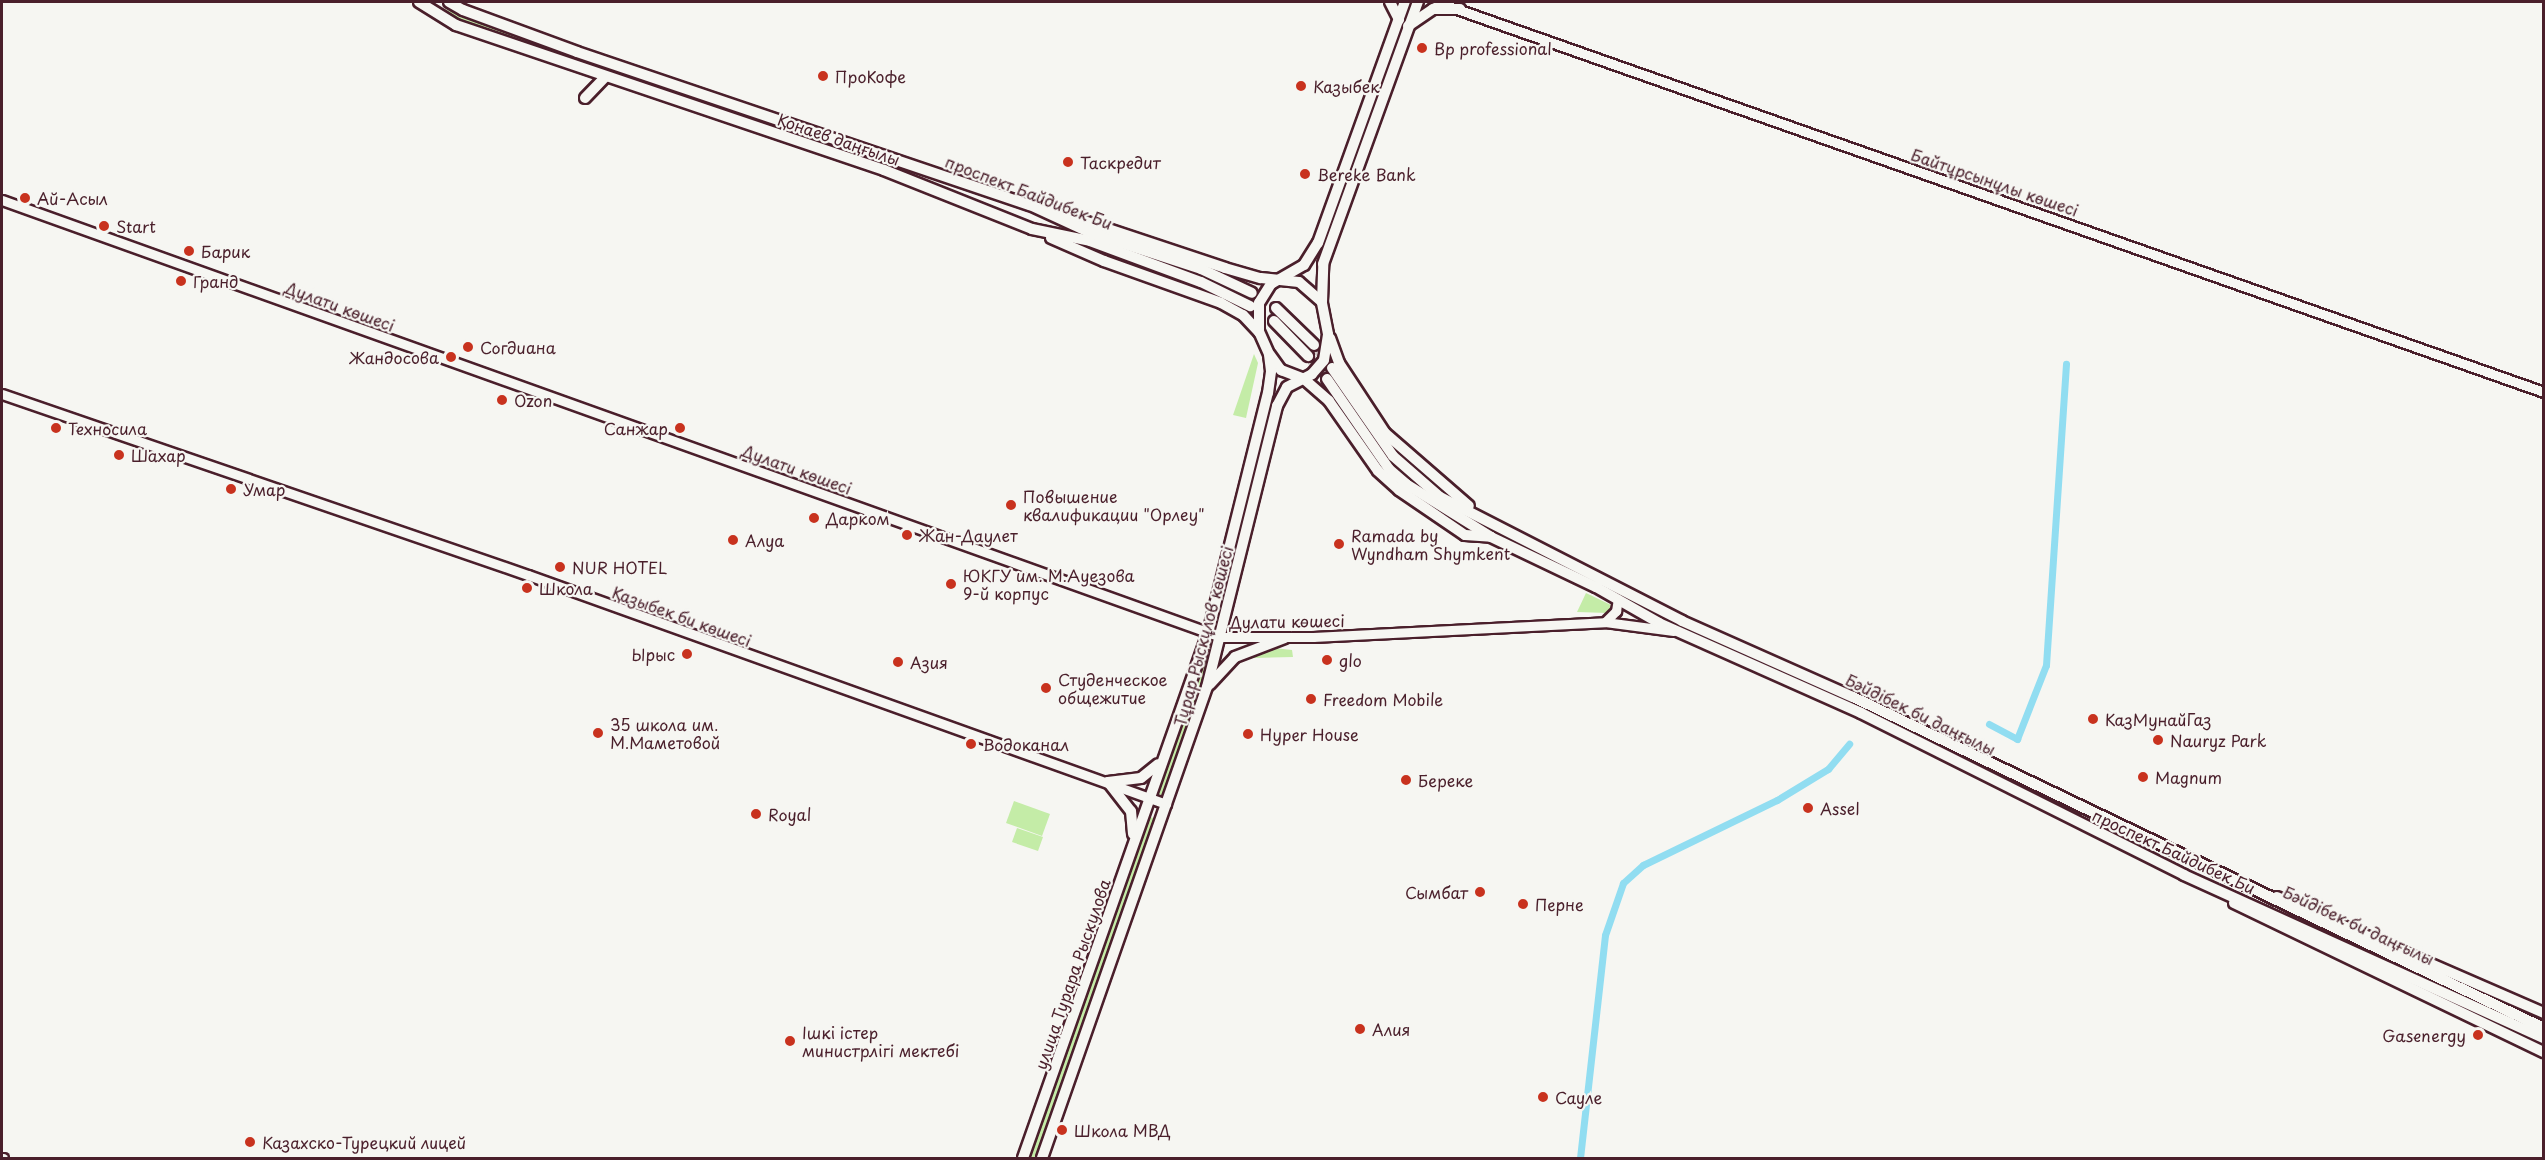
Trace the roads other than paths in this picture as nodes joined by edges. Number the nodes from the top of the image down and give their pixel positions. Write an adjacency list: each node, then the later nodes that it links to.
1 (419, 2): 9 (main road, Қонаев даңғылы)
2 (449, 2): 12 (main road, проспект Байдибек Би)
3 (1390, 2): 8 (main road)
4 (1406, 2): 8 (main road)
5 (1418, 2): 8 (main road)
6 (1437, 2): 7 (main road, Байтұрсынұлы көшесі)
7 (1460, 9): 8 (main road); 28 (main road, Байтұрсынұлы көшесі)
8 (1403, 23): 14 (main road); 16 (main road, Тұрар Рыскұлов көшесі)
9 (605, 77): 10 (main road); 13 (main road, Қонаев даңғылы)
10 (585, 98)
11 (2, 200): 35 (main road, Дулати көшесі)
12 (1030, 205): 14 (main road); 15 (main road, проспект Байдибек Би)
13 (1032, 229): 17 (main road, Қонаев даңғылы); 20 (main road)
14 (1281, 280): 16 (main road); 20 (main road)
15 (1252, 293)
16 (1322, 302): 21 (main road, Тұрар Рыскұлов көшесі)
17 (1250, 306)
18 (1276, 308): 22 (main road)
19 (1274, 321): 24 (main road)
20 (1259, 332): 23 (main road)
21 (1328, 334): 26 (main road, Тұрар Рыскұлов көшесі); 30 (main road)
22 (1314, 345)
23 (1269, 354): 26 (main road); 35 (main road)
24 (1308, 356)
25 (1332, 368): 30 (main road, Бәйдібек би даңғылы)
26 (1304, 379): 31 (main road); 36 (main road, Тұрар Рыскұлов көшесі)
27 (1327, 379): 31 (main road)
28 (2544, 392)
29 (2, 394): 41 (main road, Қазыбек би көшесі)
30 (1490, 523): 45 (main road, Бәйдібек би даңғылы)
31 (1491, 537): 32 (main road)
32 (1618, 599): 33 (main road); 34 (main road)
33 (1605, 622): 34 (main road, Дулати көшесі); 37 (main road, Дулати көшесі)
34 (1679, 632): 39 (main road, Бәйдібек би даңғылы)
35 (1208, 633): 36 (main road, Дулати көшесі); 40 (main road, Тұрар Рыскұлов көшесі)
36 (1221, 637): 37 (main road, Дулати көшесі); 38 (main road, Тұрар Рыскұлов көшесі)
37 (1285, 638): 38 (main road)
38 (1207, 687): 43 (main road, Тұрар Рыскұлов көшесі)
39 (1861, 713): 46 (main road, проспект Байдибек Би)
40 (1167, 748): 41 (main road); 42 (main road, Тұрар Рыскұлов көшесі)
41 (1108, 782): 42 (main road, Қазыбек би көшесі); 44 (main road)
42 (1148, 798): 43 (main road, Қазыбек би көшесі); 44 (main road, улица Турара Рыскулова)
43 (1166, 804): 52 (main road, Тұрар Рыскұлов көшесі)
44 (1130, 855): 51 (main road, улица Турара Рыскулова)
45 (2241, 886): 47 (main road); 48 (main road, Бәйдібек би даңғылы)
46 (2230, 895): 49 (main road, проспект Байдибек Би); 50 (main road)
47 (2544, 1013)
48 (2544, 1028)
49 (2544, 1038)
50 (2544, 1052)
51 (1023, 1158)
52 (1042, 1158)

